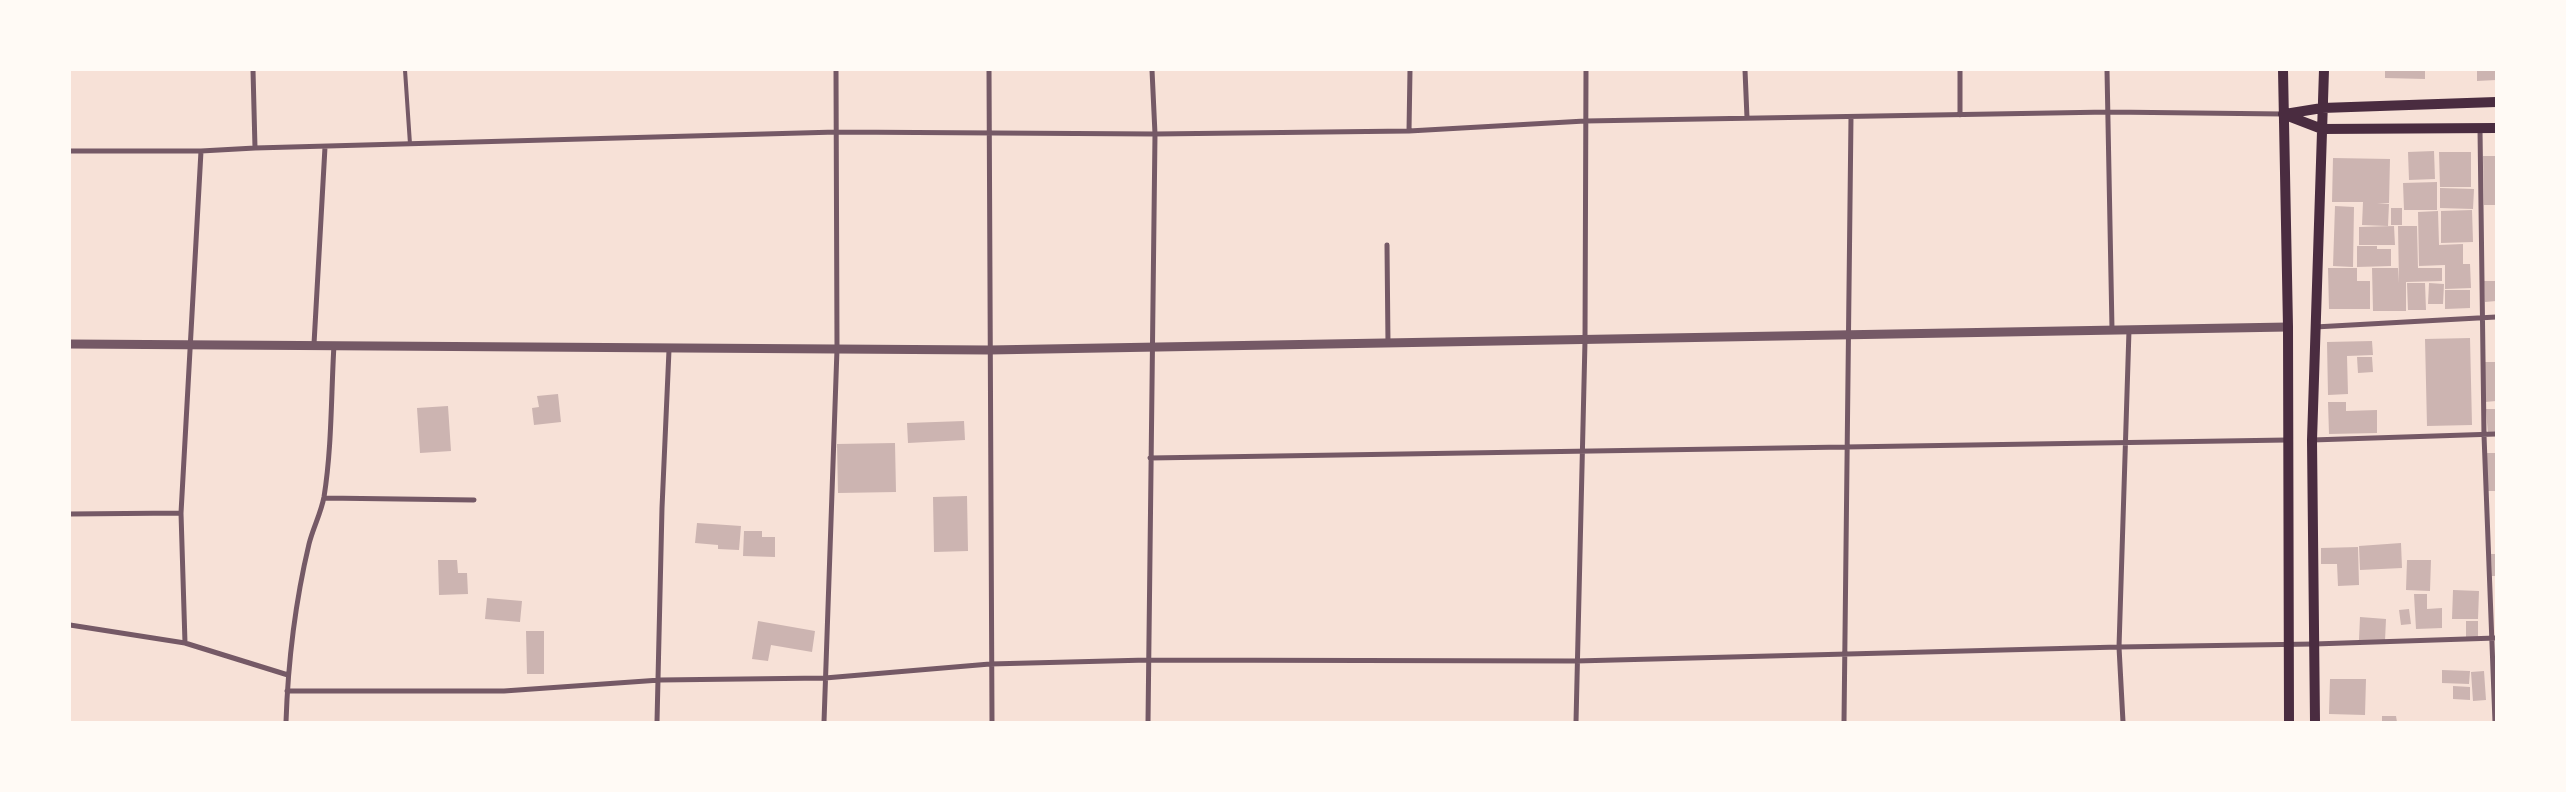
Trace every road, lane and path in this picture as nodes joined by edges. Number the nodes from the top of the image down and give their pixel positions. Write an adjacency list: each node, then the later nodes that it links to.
1 (253, 70): 30 (street)
2 (405, 70): 28 (lane)
3 (836, 70): 25 (street)
4 (989, 70): 26 (street)
5 (1152, 70): 27 (street)
6 (1410, 70): 24 (street)
7 (1586, 70): 20 (street)
8 (1745, 70): 19 (street)
9 (1960, 70): 17 (street)
10 (2108, 70): 15 (street)
11 (2283, 70): 16 (main road)
12 (2324, 70): 14 (main road)
13 (2496, 102): 14 (main road)
14 (2322, 108): 16 (main road); 22 (main road)
15 (2109, 112): 16 (street); 17 (street); 38 (street)
16 (2283, 114): 22 (main road); 36 (main road)
17 (1960, 115): 18 (street)
18 (1850, 117): 19 (street); 40 (street)
19 (1748, 118): 20 (street)
20 (1584, 120): 24 (street); 41 (street)
21 (2496, 128): 23 (main road)
22 (2322, 129): 23 (main road); 37 (main road)
23 (2480, 129): 34 (street)
24 (1409, 130): 27 (street)
25 (837, 132): 26 (street); 28 (street); 48 (street)
26 (988, 134): 27 (street); 50 (street)
27 (1155, 134): 47 (street)
28 (410, 144): 29 (street)
29 (324, 147): 30 (street); 43 (street)
30 (255, 148): 32 (street)
31 (70, 152): 32 (street)
32 (201, 152): 46 (street)
33 (1387, 245): 45 (street)
34 (2484, 317): 35 (street); 37 (street); 52 (street)
35 (2496, 317)
36 (2288, 327): 39 (street); 53 (main road)
37 (2315, 327): 54 (main road)
38 (2112, 329): 39 (street); 40 (street)
39 (2129, 330): 55 (street)
40 (1849, 334): 41 (street); 56 (street)
41 (1586, 341): 45 (street); 57 (street)
42 (70, 344): 46 (street)
43 (314, 344): 44 (street); 46 (street)
44 (334, 344): 49 (street); 59 (street)
45 (1388, 344): 47 (street)
46 (190, 345): 61 (street)
47 (1153, 347): 50 (street); 58 (street)
48 (837, 349): 49 (street); 50 (street); 74 (street)
49 (669, 350): 75 (street)
50 (990, 350): 72 (street)
51 (2496, 434): 52 (street)
52 (2484, 435): 54 (street); 64 (street)
53 (2287, 440): 55 (street); 66 (main road)
54 (2312, 440): 67 (main road)
55 (2124, 443): 56 (street); 68 (street)
56 (1848, 447): 57 (street); 69 (street)
57 (1582, 451): 58 (street); 71 (street)
58 (1150, 458): 70 (street)
59 (324, 498): 60 (street); 73 (street)
60 (474, 500)
61 (182, 513): 62 (street); 65 (street)
62 (70, 514)
63 (70, 625): 65 (street)
64 (2494, 638): 67 (street); 87 (street)
65 (185, 643): 73 (street)
66 (2288, 644): 67 (street); 68 (street); 85 (main road)
67 (2314, 644): 86 (main road)
68 (2119, 646): 69 (street); 84 (street)
69 (1845, 653): 71 (street); 83 (street)
70 (1148, 660): 71 (street); 72 (street); 81 (street)
71 (1576, 661): 82 (street)
72 (990, 664): 74 (street); 80 (street)
73 (288, 675): 76 (street)
74 (825, 678): 75 (street); 79 (street)
75 (660, 680): 76 (street); 78 (street)
76 (287, 691): 77 (street)
77 (286, 722)
78 (657, 722)
79 (824, 722)
80 (992, 722)
81 (1148, 722)
82 (1576, 722)
83 (1844, 722)
84 (2122, 722)
85 (2289, 722)
86 (2315, 722)
87 (2495, 722)

